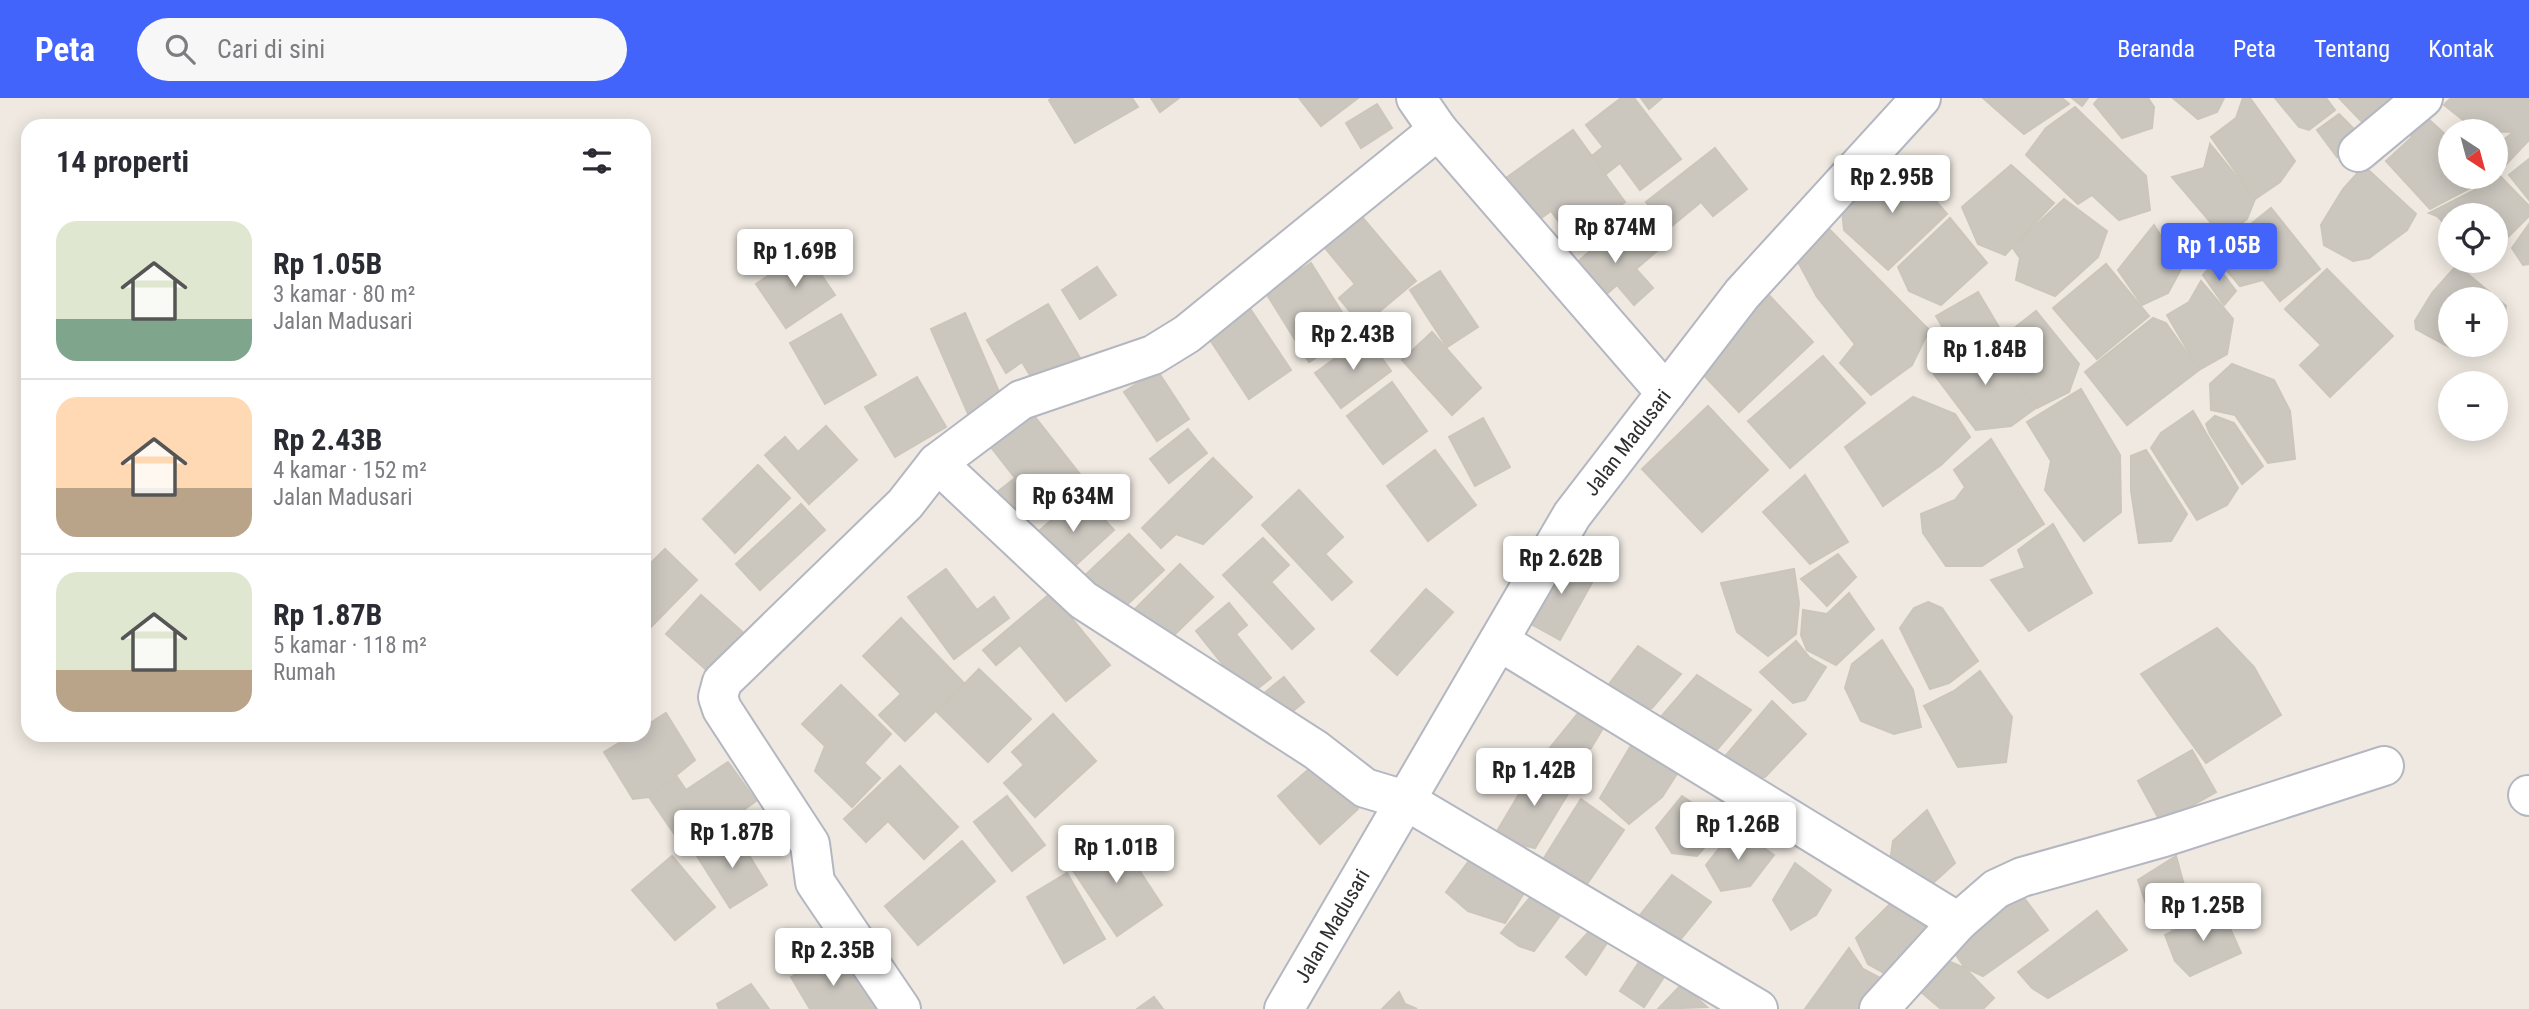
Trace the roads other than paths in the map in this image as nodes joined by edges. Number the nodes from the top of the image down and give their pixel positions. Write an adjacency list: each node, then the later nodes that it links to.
1 (1416, 98): 4 (street)
2 (1921, 98): 6 (street, Jalan Madusari)
3 (2423, 98): 5 (street)
4 (1437, 130): 6 (street); 7 (street)
5 (2358, 152)
6 (1666, 393): 8 (street, Jalan Madusari)
7 (937, 463): 10 (street); 12 (street)
8 (1499, 641): 10 (street, Jalan Madusari); 11 (street)
9 (2384, 766): 11 (street)
10 (1405, 800): 13 (street, Jalan Madusari); 14 (street)
11 (1958, 922): 15 (street)
12 (901, 1009)
13 (1284, 1009)
14 (1758, 1009)
15 (1879, 1009)

